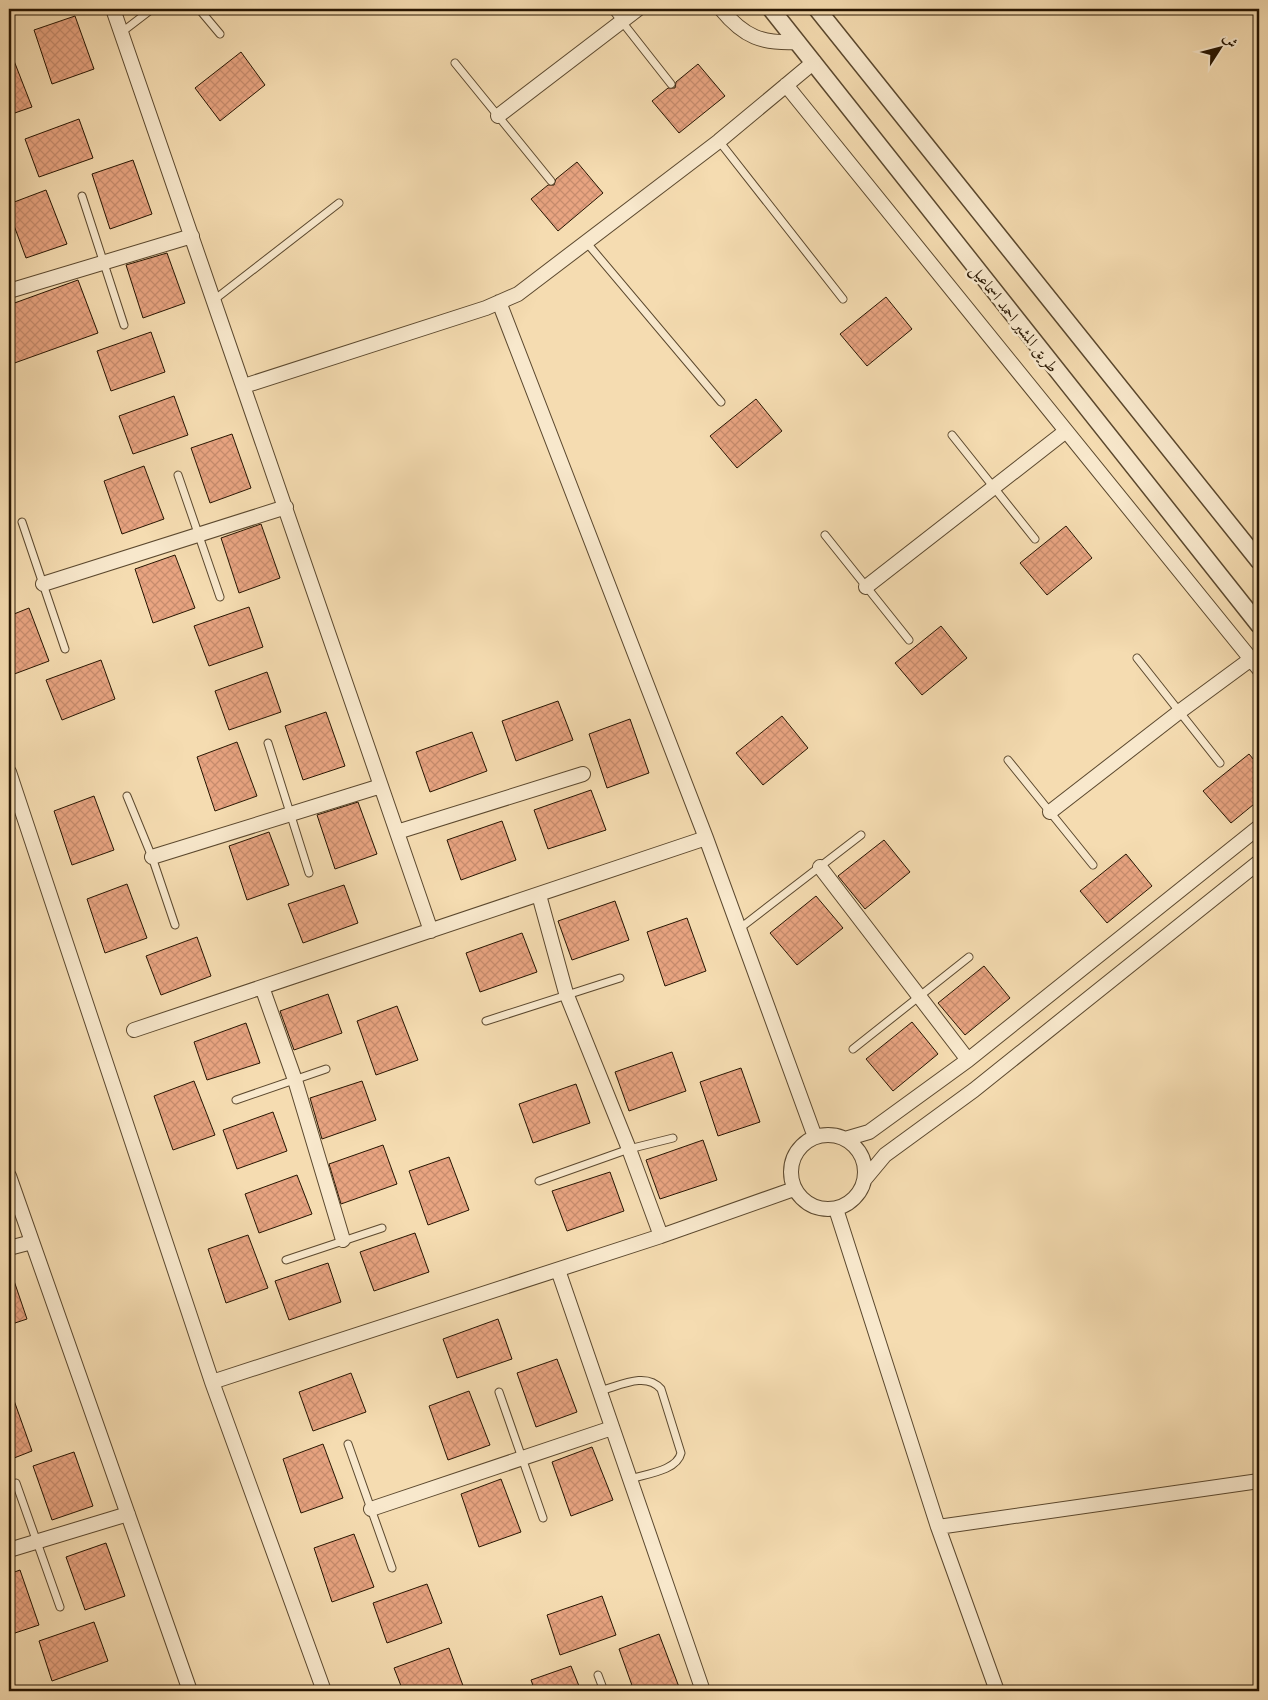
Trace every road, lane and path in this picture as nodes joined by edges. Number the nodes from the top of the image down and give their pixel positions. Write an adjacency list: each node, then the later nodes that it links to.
1 (113, 9): 10 (street)
2 (152, 9): 10 (lane)
3 (199, 9): 11 (lane)
4 (612, 9): 9 (lane)
5 (638, 9): 9 (street)
6 (721, 9): 12 (street)
7 (771, 9): 12 (street, طريق المشير احمد اسماعيل)
8 (817, 9): 41 (street)
9 (622, 22): 15 (lane); 17 (street)
10 (122, 32): 22 (street)
11 (220, 34)
12 (798, 42): 13 (street, طريق المشير احمد اسماعيل)
13 (814, 62): 16 (street); 45 (street, طريق المشير احمد اسماعيل)
14 (455, 63): 17 (lane)
15 (671, 84)
16 (786, 85): 18 (street); 32 (street)
17 (498, 116): 19 (lane)
18 (719, 141): 23 (street); 26 (lane)
19 (551, 182)
20 (82, 196): 24 (lane)
21 (339, 203): 27 (lane)
22 (192, 236): 24 (street); 27 (street)
23 (586, 243): 28 (street); 31 (lane)
24 (104, 262): 25 (street); 29 (lane)
25 (9, 291)
26 (843, 298)
27 (214, 300): 30 (street)
28 (499, 302): 30 (street); 63 (street)
29 (124, 325)
30 (244, 386): 36 (street)
31 (721, 402)
32 (1066, 431): 35 (street); 49 (street)
33 (952, 435): 35 (lane)
34 (178, 476): 38 (lane)
35 (994, 488): 40 (lane); 43 (street)
36 (286, 508): 38 (street); 56 (street)
37 (22, 522): 42 (lane)
38 (198, 535): 42 (street); 44 (lane)
39 (825, 535): 43 (lane)
40 (1035, 539)
41 (1259, 561)
42 (43, 584): 47 (lane)
43 (866, 587): 46 (lane)
44 (220, 596)
45 (1259, 626)
46 (909, 640)
47 (65, 649)
48 (1137, 658): 50 (lane)
49 (1255, 664): 50 (street)
50 (1179, 712): 53 (lane); 58 (street)
51 (268, 743): 59 (lane)
52 (1008, 760): 58 (lane)
53 (1220, 762)
54 (9, 772): 101 (street)
55 (583, 774): 61 (street)
56 (381, 786): 59 (street); 61 (street)
57 (127, 796): 64 (lane)
58 (1050, 812): 66 (lane)
59 (290, 814): 64 (street); 68 (lane)
60 (1259, 827): 81 (street)
61 (397, 832): 72 (street)
62 (861, 835): 67 (lane)
63 (706, 838): 69 (street); 71 (street)
64 (152, 857): 70 (lane)
65 (1259, 862): 90 (street)
66 (1093, 865)
67 (820, 867): 71 (lane); 77 (street)
68 (309, 873)
69 (539, 895): 72 (street); 76 (street)
70 (175, 926)
71 (739, 929): 85 (street)
72 (431, 931): 75 (street)
73 (969, 957): 77 (lane)
74 (620, 978): 76 (lane)
75 (262, 987): 79 (street); 83 (street)
76 (566, 993): 78 (lane); 88 (street)
77 (920, 996): 80 (lane); 81 (street)
78 (486, 1021)
79 (134, 1030)
80 (853, 1049)
81 (968, 1060): 87 (street)
82 (326, 1069): 83 (lane)
83 (295, 1080): 84 (lane); 96 (street)
84 (236, 1100)
85 (815, 1137): 87 (street); 92 (street)
86 (673, 1138): 88 (lane)
87 (845, 1139): 90 (street)
88 (629, 1149): 91 (lane); 95 (street)
89 (9, 1176): 97 (street)
90 (865, 1179): 93 (street)
91 (539, 1181)
92 (794, 1189): 93 (street); 95 (street)
93 (836, 1209): 113 (street)
94 (382, 1228): 96 (lane)
95 (661, 1236): 100 (street)
96 (343, 1240): 99 (lane)
97 (32, 1242): 98 (street); 111 (street)
98 (9, 1248)
99 (286, 1260)
100 (558, 1270): 101 (street); 102 (street)
101 (212, 1382): 120 (street)
102 (600, 1391): 104 (street); 107 (lane)
103 (498, 1392): 106 (lane)
104 (612, 1428): 106 (street); 107 (street)
105 (348, 1444): 110 (lane)
106 (522, 1458): 110 (street); 112 (lane)
107 (630, 1479): 122 (street)
108 (1259, 1481): 113 (street)
109 (16, 1483): 114 (lane)
110 (371, 1509): 116 (lane)
111 (128, 1514): 114 (street); 119 (street)
112 (543, 1518)
113 (938, 1527): 123 (street)
114 (36, 1541): 115 (street); 117 (lane)
115 (9, 1550)
116 (392, 1568)
117 (60, 1607)
118 (598, 1675): 121 (lane)
119 (190, 1691)
120 (324, 1691)
121 (604, 1691)
122 (703, 1691)
123 (997, 1691)

